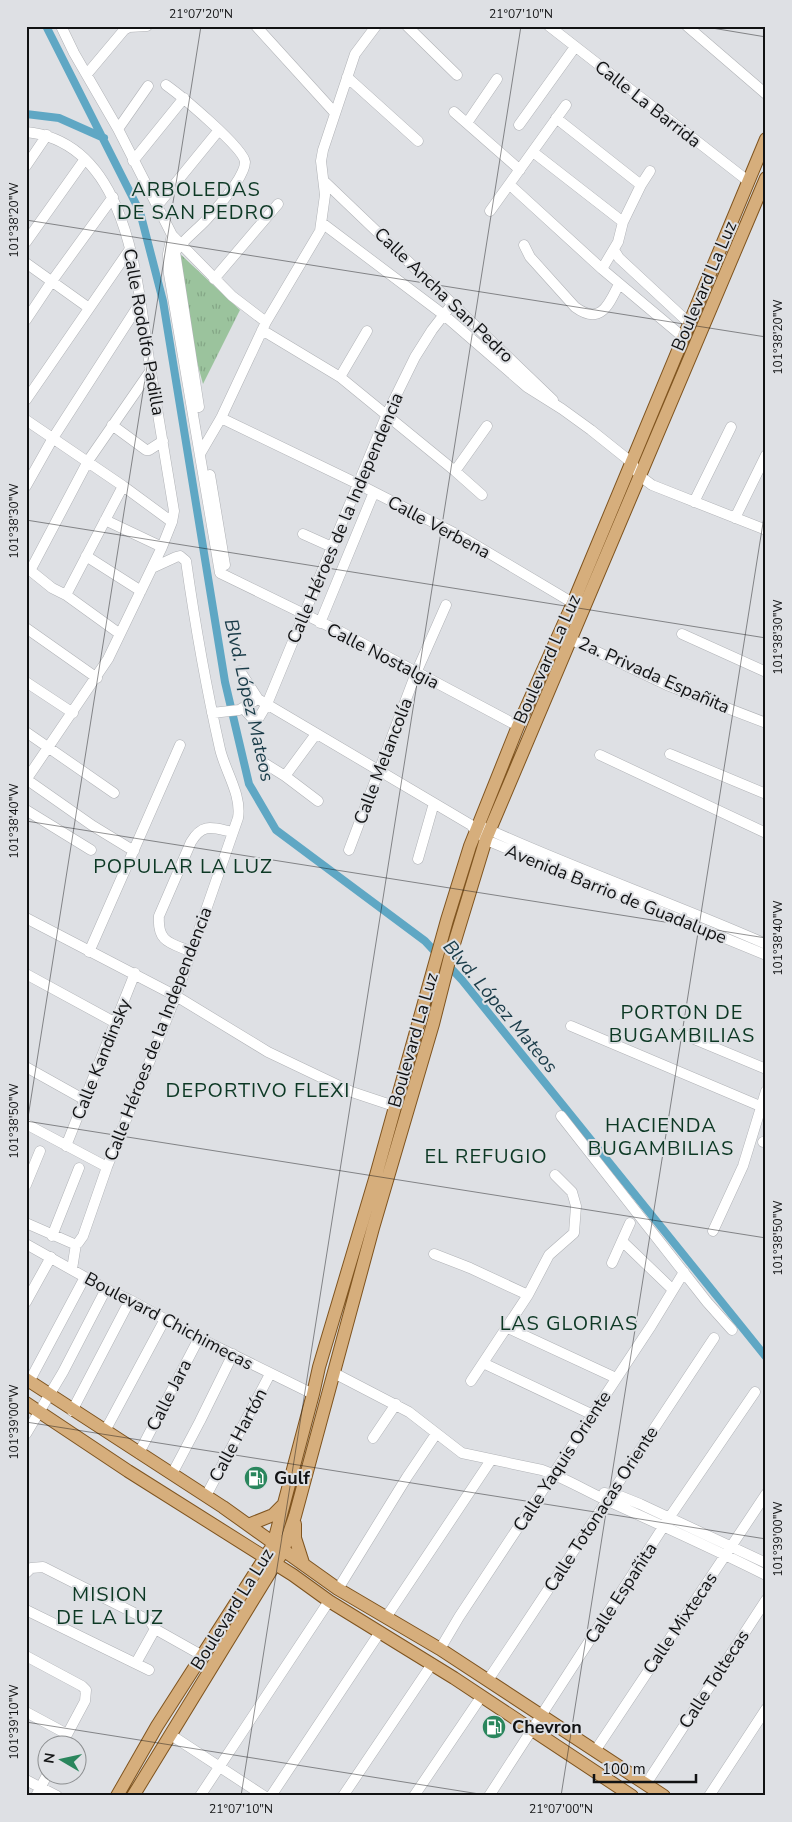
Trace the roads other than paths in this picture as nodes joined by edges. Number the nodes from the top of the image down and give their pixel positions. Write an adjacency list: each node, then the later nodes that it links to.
1 (62, 26): 9 (street)
2 (148, 26): 9 (street)
3 (256, 26): 19 (street)
4 (376, 26): 11 (street)
5 (407, 26): 10 (street)
6 (549, 26): 8 (street, Calle La Barrida)
7 (688, 26): 15 (street)
8 (574, 47): 22 (street); 36 (street, Calle La Barrida)
9 (87, 74): 23 (street)
10 (457, 75)
11 (347, 77): 19 (street); 28 (street)
12 (497, 79): 21 (street)
13 (166, 85): 16 (street)
14 (148, 86): 23 (street)
15 (766, 94)
16 (184, 98): 24 (street); 31 (street)
17 (566, 104): 20 (street)
18 (454, 112): 21 (street)
19 (335, 113): 37 (street)
20 (556, 118): 29 (street); 39 (street)
21 (467, 123): 33 (street)
22 (519, 125)
23 (118, 129): 31 (street)
24 (219, 130): 42 (street); 48 (street)
25 (26, 132): 26 (street, Calle Rodolfo Padilla)
26 (47, 135): 30 (street, Calle Rodolfo Padilla); 32 (street)
27 (766, 139): 36 (main road, Boulevard La Luz)
28 (418, 140)
29 (532, 152): 33 (street); 44 (street)
30 (85, 159): 40 (street, Calle Rodolfo Padilla); 47 (street)
31 (133, 161): 42 (street)
32 (26, 166)
33 (520, 170): 38 (street)
34 (650, 171): 39 (street)
35 (766, 178): 83 (main road, Boulevard La Luz)
36 (748, 181): 62 (main road, Boulevard La Luz)
37 (325, 182): 45 (street); 57 (street, Calle Ancha San Pedro)
38 (510, 184): 43 (street); 53 (street)
39 (641, 185): 44 (street)
40 (112, 197): 50 (street, Calle Rodolfo Padilla); 55 (street)
41 (278, 204): 54 (street)
42 (157, 206): 46 (street)
43 (490, 211)
44 (623, 222): 51 (street)
45 (322, 223): 60 (street, Calle Ancha San Pedro); 63 (street)
46 (172, 235): 48 (street); 78 (street)
47 (26, 242)
48 (182, 245): 54 (street); 78 (street)
49 (524, 245): 56 (street)
50 (130, 249): 58 (street, Calle Rodolfo Padilla); 59 (street)
51 (614, 250): 53 (street); 62 (street)
52 (26, 263): 55 (street)
53 (602, 269): 56 (street)
54 (214, 279): 63 (street)
55 (52, 281): 59 (street); 61 (street)
56 (619, 284): 65 (street)
57 (453, 303): 60 (street, Calle Héroes de la Independencia); 69 (street, Calle Ancha San Pedro)
58 (140, 304): 66 (street, Calle Rodolfo Padilla); 76 (street)
59 (89, 308): 68 (street)
60 (444, 314): 69 (street, Calle Ancha San Pedro); 70 (street, Calle Héroes de la Independencia)
61 (26, 320)
62 (689, 323): 65 (main road, Boulevard La Luz)
63 (264, 326): 67 (street); 71 (street)
64 (367, 331): 67 (street)
65 (683, 337): 81 (main road, Boulevard La Luz)
66 (151, 370): 73 (street); 77 (street, Calle Rodolfo Padilla)
67 (340, 377): 70 (street)
68 (26, 400)
69 (562, 409): 81 (street, Calle Ancha San Pedro)
70 (387, 414): 82 (street); 84 (street, Calle Héroes de la Independencia)
71 (221, 418): 78 (street); 84 (street, Calle Verbena)
72 (26, 420): 76 (street)
73 (112, 425): 77 (street); 80 (street)
74 (487, 426): 82 (street)
75 (732, 427): 89 (street)
76 (53, 438): 80 (street); 85 (street)
77 (163, 440): 92 (street, Calle Rodolfo Padilla)
78 (203, 449): 104 (street, Calle Nostalgia)
79 (766, 455): 90 (street)
80 (88, 461): 86 (street); 99 (street)
81 (630, 462): 83 (street, Calle Ancha San Pedro); 102 (main road, Boulevard La Luz)
82 (455, 471): 88 (street)
83 (640, 476): 89 (street); 109 (main road, Boulevard La Luz)
84 (358, 484): 87 (street, Calle Verbena); 96 (street, Calle Héroes de la Independencia)
85 (26, 486)
86 (123, 486): 91 (street); 92 (street)
87 (374, 492): 102 (street, Calle Verbena); 105 (street)
88 (482, 494)
89 (694, 502): 90 (street)
90 (735, 518): 93 (street)
91 (105, 520): 95 (street); 97 (street)
92 (172, 522): 95 (street)
93 (766, 530)
94 (302, 534): 96 (street)
95 (162, 547): 98 (street)
96 (332, 547): 104 (street, Calle Héroes de la Independencia)
97 (86, 556): 100 (street); 101 (street)
98 (152, 568): 100 (street); 119 (street)
99 (28, 569): 101 (street)
100 (141, 591): 107 (street)
101 (66, 595): 107 (street)
102 (573, 603): 121 (main road, Boulevard La Luz)
103 (446, 605): 112 (street, Calle Melancolía)
104 (303, 615): 105 (street, Calle Nostalgia); 116 (street, Calle Héroes de la Independencia)
105 (320, 623): 112 (street, Calle Nostalgia)
106 (26, 628): 113 (street)
107 (120, 634): 113 (street)
108 (682, 634): 111 (street)
109 (570, 639): 120 (street, 2a. Privada Españita); 137 (main road, Boulevard La Luz)
110 (240, 670): 115 (street, Avenida Barrio de Guadalupe)
111 (766, 672)
112 (416, 673): 121 (street, Calle Nostalgia); 129 (street, Calle Melancolía)
113 (97, 678): 118 (street)
114 (26, 682): 118 (street)
115 (258, 699): 116 (street, Avenida Barrio de Guadalupe); 117 (street)
116 (267, 704): 117 (street, Calle Héroes de la Independencia); 123 (street, Avenida Barrio de Guadalupe)
117 (241, 709): 119 (street)
118 (73, 712): 125 (street)
119 (215, 713): 138 (street)
120 (766, 723)
121 (518, 726): 137 (main road, Boulevard La Luz)
122 (26, 732): 125 (street)
123 (316, 734): 129 (street, Avenida Barrio de Guadalupe); 130 (street)
124 (180, 746): 142 (street)
125 (48, 749): 131 (street); 132 (street)
126 (670, 754): 133 (street)
127 (600, 755): 139 (street)
128 (264, 763): 130 (street)
129 (380, 771): 135 (street, Avenida Barrio de Guadalupe); 141 (street, Calle Melancolía)
130 (285, 776): 134 (street)
131 (26, 780): 142 (street)
132 (114, 793)
133 (766, 794)
134 (318, 801)
135 (434, 803): 137 (street, Avenida Barrio de Guadalupe); 143 (street)
136 (26, 810): 140 (street)
137 (480, 830): 145 (main road, Boulevard La Luz); 146 (main road, Boulevard La Luz); 147 (street, Avenida Barrio de Guadalupe); 150 (street, Avenida Barrio de Guadalupe)
138 (233, 832): 149 (street, Calle Héroes de la Independencia); 149 (street)
139 (766, 833)
140 (91, 850)
141 (349, 850)
142 (134, 851): 148 (street)
143 (418, 859)
144 (26, 918): 148 (street)
145 (447, 920): 146 (main road); 161 (main road, Boulevard La Luz)
146 (459, 925): 196 (main road, Boulevard La Luz)
147 (766, 944)
148 (89, 952): 151 (street)
149 (192, 952): 153 (street, Calle Héroes de la Independencia)
150 (766, 955)
151 (135, 973): 153 (street); 154 (street, Calle Kandinsky)
152 (26, 974): 154 (street)
153 (176, 996): 161 (street); 167 (street, Calle Héroes de la Independencia)
154 (116, 1023): 160 (street, Calle Kandinsky)
155 (571, 1026): 162 (street)
156 (682, 1034): 158 (street)
157 (26, 1067): 160 (street)
158 (766, 1069)
159 (766, 1091): 162 (street)
160 (85, 1100): 165 (street, Calle Kandinsky)
161 (394, 1106): 202 (main road, Boulevard La Luz)
162 (760, 1106): 173 (street)
163 (561, 1116): 182 (street)
164 (26, 1124): 165 (street)
165 (66, 1146): 167 (street)
166 (40, 1151): 170 (street)
167 (107, 1167): 175 (street, Calle Héroes de la Independencia)
168 (80, 1168): 174 (street)
169 (555, 1175): 186 (street)
170 (26, 1185)
171 (26, 1223): 174 (street)
172 (630, 1223): 176 (street)
173 (713, 1231)
174 (52, 1236): 175 (street)
175 (80, 1240): 181 (street, Calle Héroes de la Independencia)
176 (622, 1241): 180 (street); 185 (street)
177 (26, 1244): 179 (street, Boulevard Chichimecas)
178 (434, 1254): 186 (street)
179 (51, 1257): 181 (street, Boulevard Chichimecas); 188 (street)
180 (612, 1263)
181 (72, 1269): 183 (street, Boulevard Chichimecas)
182 (684, 1272): 185 (street, Calle Yaquis Oriente); 191 (street)
183 (85, 1277): 184 (street, Boulevard Chichimecas); 200 (street)
184 (106, 1289): 187 (street, Boulevard Chichimecas); 203 (street)
185 (672, 1289): 198 (street, Calle Yaquis Oriente)
186 (528, 1295): 190 (street)
187 (130, 1300): 189 (street, Boulevard Chichimecas); 206 (street)
188 (26, 1302)
189 (165, 1319): 192 (street, Boulevard Chichimecas); 209 (street)
190 (506, 1327): 195 (street); 198 (street)
191 (732, 1330)
192 (199, 1338): 194 (street, Boulevard Chichimecas); 213 (street, Calle Jara)
193 (714, 1338): 219 (street, Calle Totonacas Oriente)
194 (233, 1354): 197 (street, Boulevard Chichimecas); 215 (street)
195 (483, 1363): 199 (street); 208 (street)
196 (334, 1373): 205 (street); 221 (main road, Boulevard La Luz)
197 (270, 1374): 202 (street, Boulevard Chichimecas); 218 (street, Calle Hartón)
198 (616, 1378): 208 (street, Calle Yaquis Oriente)
199 (471, 1381)
200 (27, 1385): 203 (main road)
201 (755, 1392): 222 (street, Calle Españita)
202 (313, 1394): 220 (main road, Boulevard La Luz)
203 (49, 1395): 206 (main road); 207 (street)
204 (26, 1403): 207 (main road)
205 (396, 1404): 211 (street); 212 (street)
206 (72, 1410): 209 (main road)
207 (39, 1411): 210 (street); 223 (main road)
208 (591, 1414): 216 (street, Calle Yaquis Oriente)
209 (105, 1431): 213 (main road)
210 (26, 1434)
211 (436, 1434): 214 (street); 235 (street)
212 (373, 1438)
213 (139, 1453): 215 (main road)
214 (491, 1460): 216 (street); 239 (street)
215 (172, 1474): 218 (main road)
216 (554, 1474): 219 (street); 242 (street, Calle Yaquis Oriente)
217 (766, 1494): 226 (street, Calle Mixtecas)
218 (206, 1496): 224 (main road)
219 (608, 1497): 222 (street); 249 (street, Calle Totonacas Oriente)
220 (283, 1505): 224 (main road); 227 (main road, Boulevard La Luz)
221 (295, 1516): 227 (main road, Boulevard La Luz); 228 (main road)
222 (667, 1522): 226 (street); 253 (street, Calle Españita)
223 (209, 1523): 225 (main road); 227 (main road)
224 (248, 1526): 227 (main road)
225 (246, 1546): 227 (main road); 234 (main road)
226 (728, 1551): 229 (street); 232 (street); 257 (street, Calle Mixtecas)
227 (275, 1553): 228 (main road); 231 (main road); 233 (main road); 234 (main road, Boulevard La Luz)
228 (302, 1563): 233 (main road)
229 (766, 1563)
230 (26, 1573): 240 (street)
231 (293, 1575): 234 (main road); 237 (main road)
232 (766, 1575)
233 (320, 1577): 235 (main road)
234 (257, 1584): 244 (main road, Boulevard La Luz); 256 (main road, Boulevard La Luz)
235 (338, 1589): 239 (main road)
236 (766, 1600): 260 (street, Calle Toltecas)
237 (329, 1601): 241 (main road); 258 (street)
238 (26, 1610): 245 (street)
239 (387, 1616): 242 (main road)
240 (153, 1625): 244 (street); 245 (street)
241 (380, 1632): 246 (main road); 267 (street)
242 (440, 1649): 249 (main road)
243 (26, 1656): 255 (street)
244 (203, 1656): 263 (main road, Boulevard La Luz)
245 (136, 1663): 247 (street)
246 (432, 1664): 248 (main road); 268 (street)
247 (149, 1670)
248 (454, 1678): 250 (main road); 253 (main road)
249 (488, 1680): 253 (main road)
250 (481, 1697): 254 (main road); 269 (street)
251 (766, 1709): 273 (street)
252 (26, 1712): 255 (street)
253 (540, 1716): 254 (street, Calle Españita); 257 (main road)
254 (532, 1730): 270 (street, Calle Españita); 271 (main road)
255 (68, 1734)
256 (171, 1735): 258 (street); 264 (main road, Boulevard La Luz)
257 (595, 1751): 260 (main road)
258 (220, 1766): 265 (street); 266 (street)
259 (26, 1780): 261 (street)
260 (646, 1784): 272 (main road)
261 (38, 1791): 262 (street)
262 (57, 1796)
263 (118, 1796)
264 (133, 1796)
265 (200, 1796)
266 (264, 1796)
267 (271, 1796)
268 (343, 1796)
269 (414, 1796)
270 (489, 1796)
271 (632, 1796)
272 (664, 1796)
273 (709, 1796)

